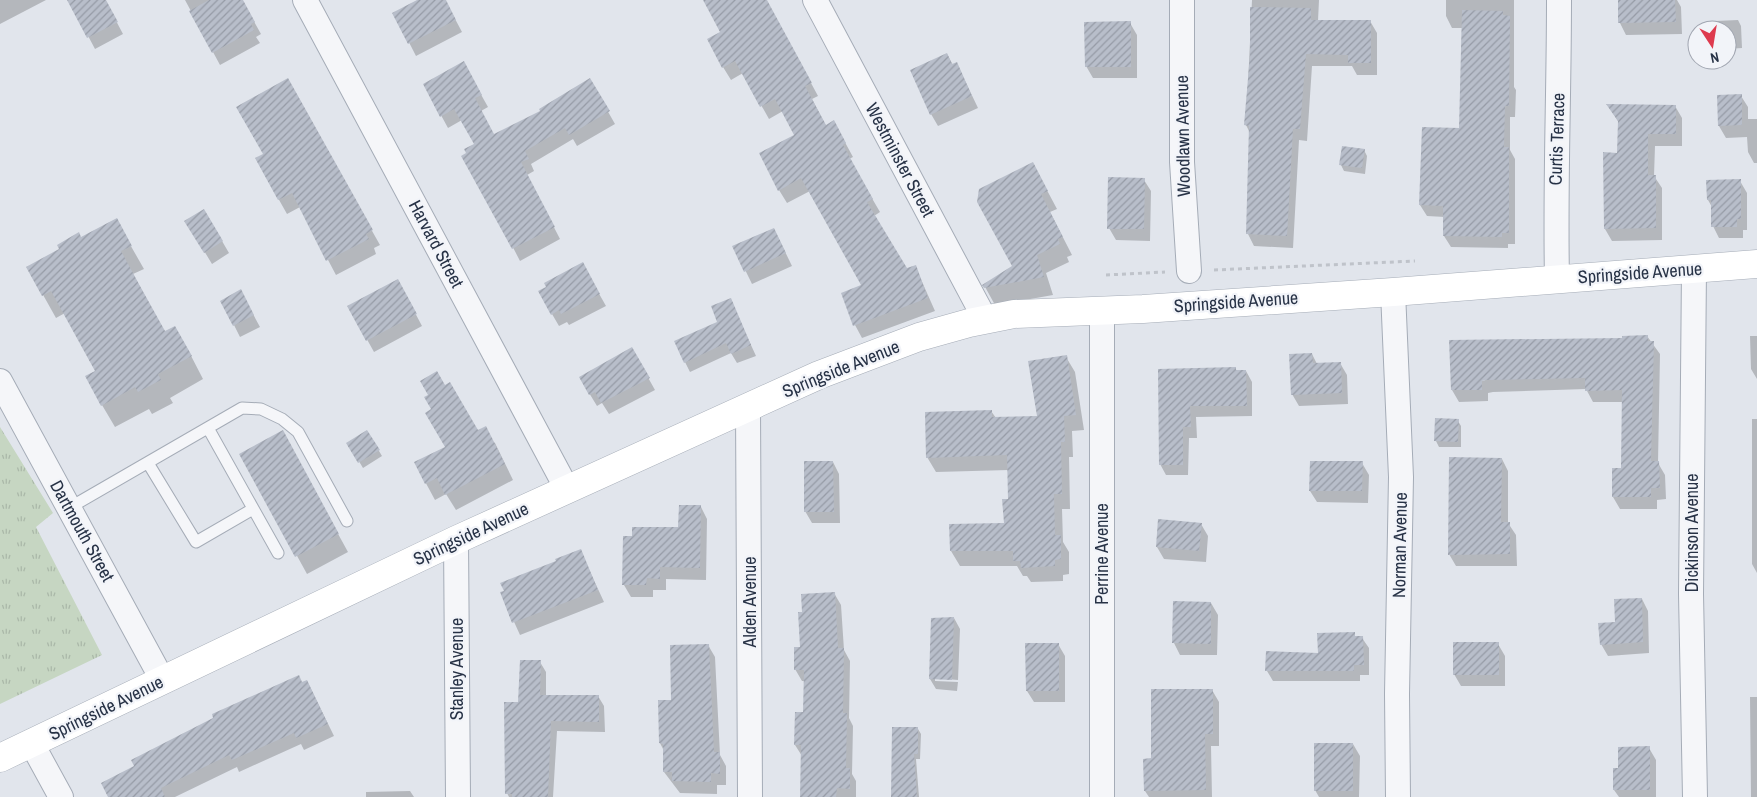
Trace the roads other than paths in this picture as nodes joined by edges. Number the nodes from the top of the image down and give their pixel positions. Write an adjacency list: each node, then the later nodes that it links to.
1 (305, 0): 16 (street, Harvard Street)
2 (815, 0): 11 (street, Westminster Street)
3 (1182, 0): 7 (street, Woodlawn Avenue)
4 (1558, 0): 8 (street, Curtis Terrace)
5 (1757, 264): 6 (street, Springside Avenue)
6 (1694, 269): 8 (street, Springside Avenue); 30 (street, Dickinson Avenue)
7 (1189, 271)
8 (1557, 279): 9 (street, Springside Avenue)
9 (1393, 292): 10 (street, Springside Avenue); 29 (street, Norman Avenue)
10 (1102, 310): 11 (street, Springside Avenue); 28 (street, Perrine Avenue)
11 (985, 320): 13 (street, Springside Avenue)
12 (0, 381): 17 (street, Dartmouth Street)
13 (748, 408): 16 (street, Springside Avenue); 27 (street, Alden Avenue)
14 (208, 428): 15 (lane); 18 (lane); 19 (lane)
15 (148, 463): 17 (lane); 18 (lane)
16 (566, 489): 20 (street, Springside Avenue)
17 (69, 508): 22 (street, Dartmouth Street)
18 (253, 508): 21 (lane)
19 (347, 521)
20 (456, 540): 22 (street, Springside Avenue); 26 (street, Stanley Avenue)
21 (278, 553)
22 (163, 681): 23 (street, Springside Avenue)
23 (32, 744): 24 (street, Springside Avenue); 25 (street)
24 (0, 758)
25 (61, 797)
26 (458, 797)
27 (750, 797)
28 (1102, 797)
29 (1398, 797)
30 (1695, 797)

